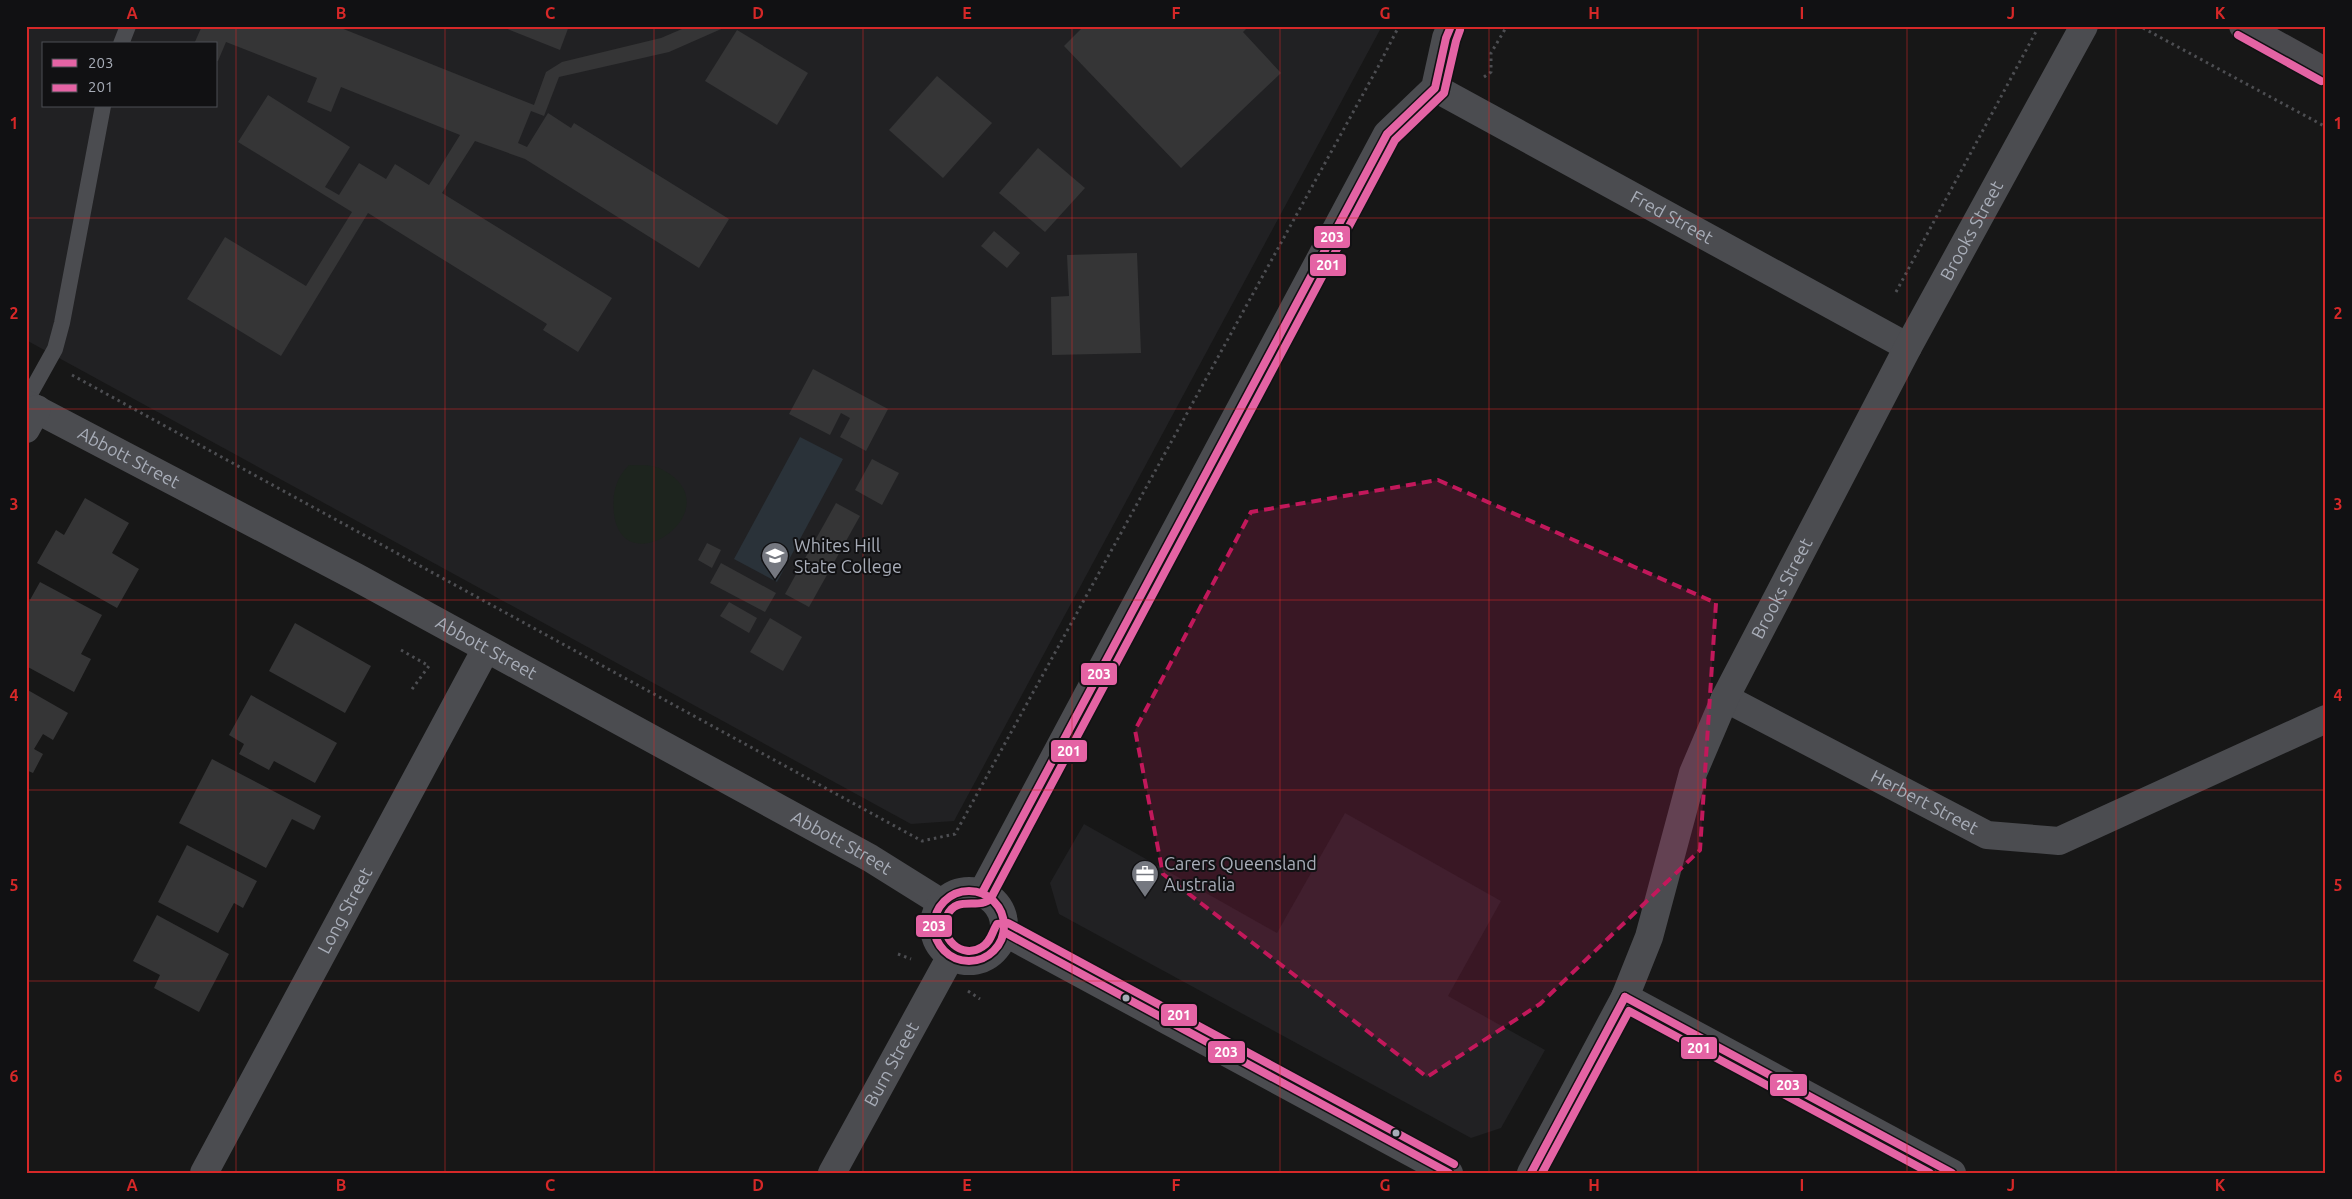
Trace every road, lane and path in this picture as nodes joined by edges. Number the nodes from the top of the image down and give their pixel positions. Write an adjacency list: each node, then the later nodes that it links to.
1 (128, 26): 9 (lane)
2 (1399, 26): 17 (path)
3 (1507, 26): 11 (path)
4 (2039, 26): 15 (path)
5 (2084, 26): 16 (street, Brooks Street)
6 (2243, 26): 10 (street)
7 (2143, 28): 14 (path)
8 (1445, 30): 12 (street)
9 (122, 42)
10 (2326, 72)
11 (1482, 78)
12 (1435, 88): 16 (street, Fred Street); 24 (street)
13 (103, 108): 17 (lane)
14 (2326, 127)
15 (1896, 292)
16 (1908, 347): 22 (street, Brooks Street)
17 (49, 362): 18 (lane)
18 (29, 411): 19 (street, Abbott Street)
19 (486, 649): 25 (street, Abbott Street); 32 (street, Long Street)
20 (401, 650): 21 (path)
21 (410, 692)
22 (1725, 698): 23 (street, Herbert Street); 30 (street, Brooks Street)
23 (2326, 719)
24 (982, 893): 25 (street); 26 (street)
25 (942, 903): 28 (street)
26 (1004, 932): 28 (street); 34 (street)
27 (898, 954): 29 (path)
28 (951, 956): 33 (street, Burn Street)
29 (916, 961)
30 (1625, 997): 31 (street); 35 (street, Brooks Street)
31 (1940, 1170)
32 (204, 1173)
33 (832, 1173)
34 (1449, 1173)
35 (1531, 1173)

